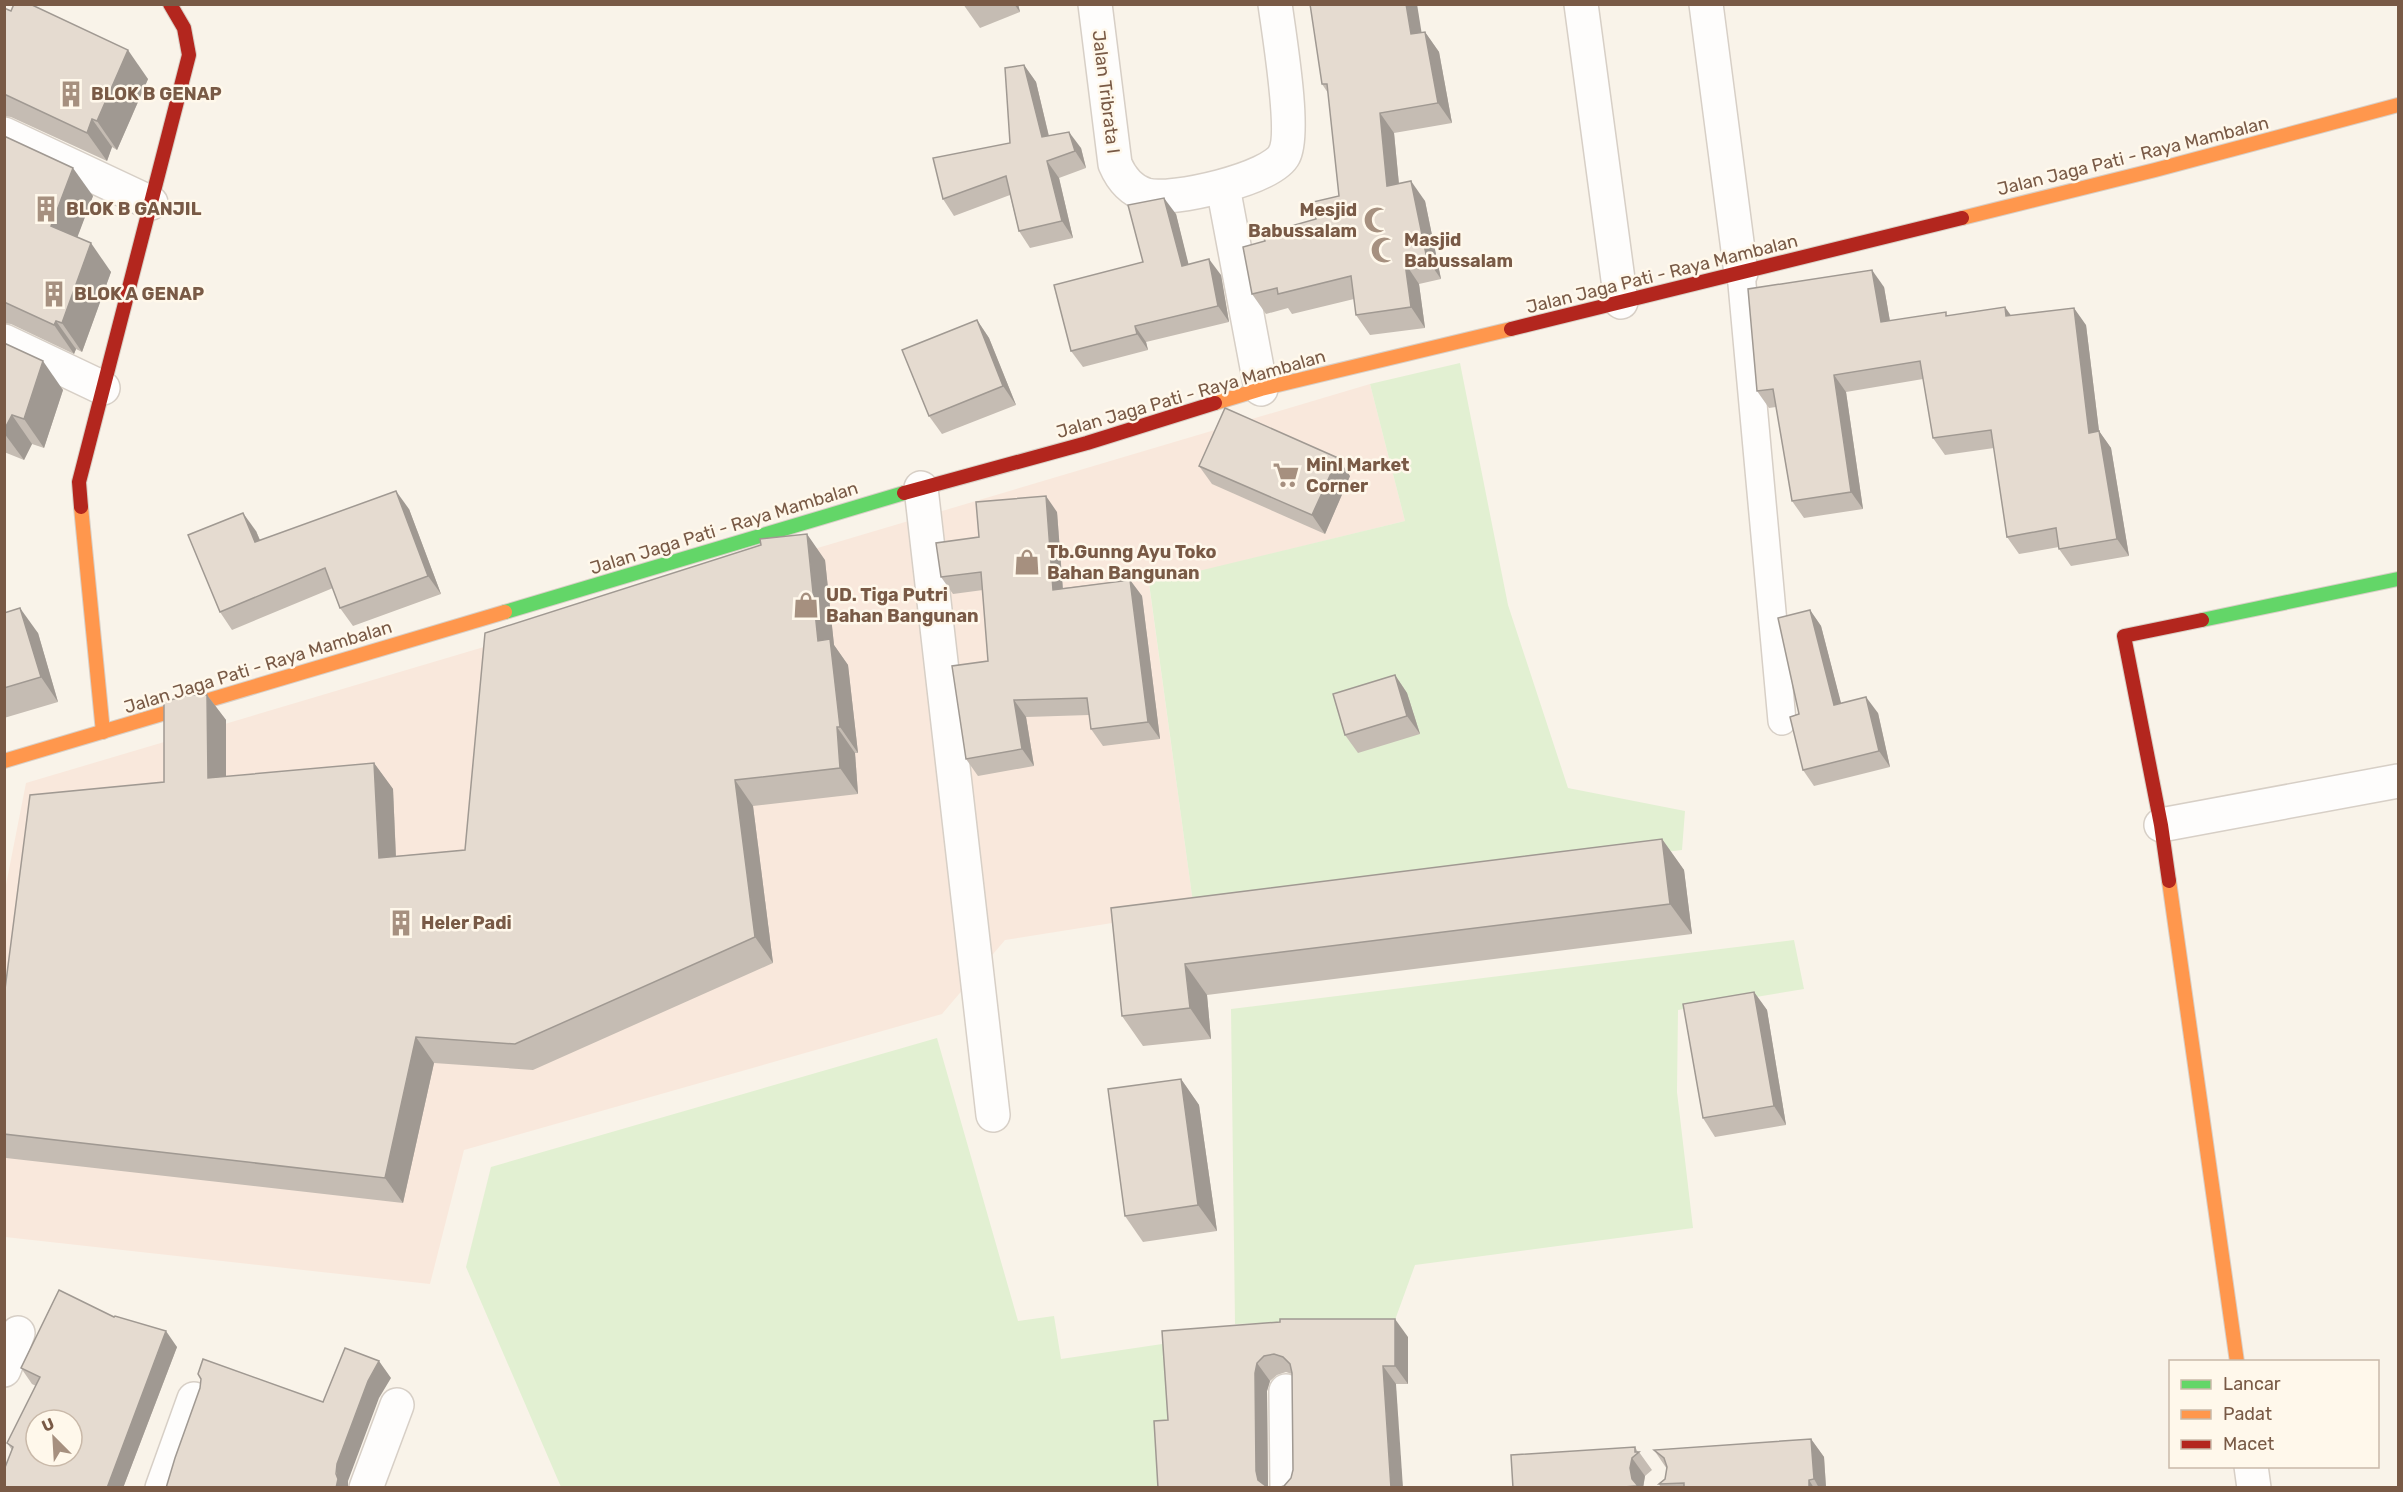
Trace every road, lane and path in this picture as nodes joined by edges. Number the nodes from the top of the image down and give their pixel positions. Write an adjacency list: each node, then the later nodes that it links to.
1 (170, 4): 9 (street)
2 (1095, 4): 8 (street, Jalan Tribrata I)
3 (1275, 4): 8 (street, Jalan Tribrata I)
4 (1581, 4): 11 (street)
5 (1706, 4): 10 (street)
6 (2398, 105): 10 (street, Jalan Jaga Pati - Raya Mambalan)
7 (4, 134): 9 (street)
8 (1223, 188): 14 (street)
9 (151, 203): 13 (street)
10 (1741, 273): 11 (street, Jalan Jaga Pati - Raya Mambalan); 17 (lane)
11 (1621, 302): 14 (street, Jalan Jaga Pati - Raya Mambalan)
12 (4, 341): 13 (street)
13 (103, 388): 18 (street)
14 (1262, 389): 15 (street, Jalan Jaga Pati - Raya Mambalan)
15 (921, 488): 18 (street, Jalan Jaga Pati - Raya Mambalan); 22 (street)
16 (2398, 579): 21 (street)
17 (1782, 721)
18 (103, 732): 19 (street, Jalan Jaga Pati - Raya Mambalan)
19 (4, 760)
20 (2398, 781): 21 (street)
21 (2161, 825): 24 (street)
22 (993, 1115)
23 (18, 1333): 25 (street)
24 (2236, 1360)
25 (4, 1370)
26 (1286, 1391): 32 (street)
27 (194, 1399): 30 (street)
28 (397, 1405): 31 (street)
29 (2251, 1468): 33 (street)
30 (162, 1488)
31 (366, 1488)
32 (1287, 1488)
33 (2254, 1488)

